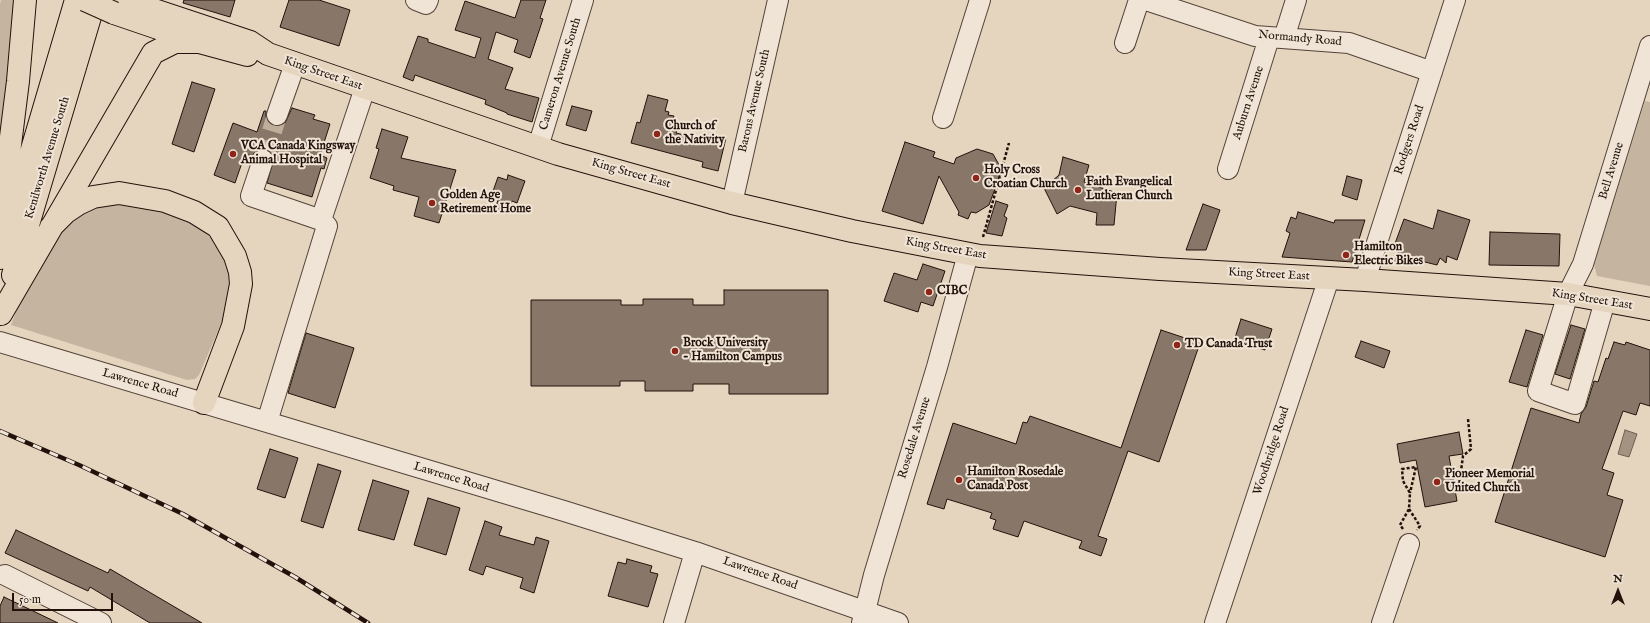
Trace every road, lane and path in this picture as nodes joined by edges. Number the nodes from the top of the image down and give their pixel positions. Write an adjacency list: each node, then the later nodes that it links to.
1 (25, 0): 29 (main road)
2 (76, 0): 33 (main road, Kenilworth Avenue South)
3 (85, 0): 12 (main road, King Street East, bridge)
4 (95, 0): 39 (main road, Kenilworth Avenue South)
5 (583, 0): 24 (street, Cameron Avenue South)
6 (778, 0): 27 (street, Barons Avenue South)
7 (980, 0): 22 (street)
8 (1139, 0): 15 (street)
9 (1146, 0): 13 (street, Normandy Road)
10 (1296, 0): 13 (street, Auburn Avenue)
11 (1455, 0): 19 (street, Rodgers Road)
12 (119, 7): 14 (main road, King Street East); 17 (main road, King Street East)
13 (1277, 38): 19 (street, Normandy Road); 26 (street, Auburn Avenue)
14 (199, 42): 17 (main road, King Street East); 30 (main road)
15 (1125, 43)
16 (1650, 46): 36 (street, Bell Avenue)
17 (268, 54): 18 (main road, King Street East)
18 (295, 64): 20 (main road, King Street East); 21 (street)
19 (1432, 72): 35 (street, Rodgers Road)
20 (365, 88): 24 (main road, King Street East); 28 (street)
21 (277, 115)
22 (943, 118)
23 (1009, 143): 31 (path)
24 (538, 147): 27 (main road, King Street East)
25 (263, 160): 28 (street)
26 (1228, 168)
27 (732, 203): 32 (main road, King Street East)
28 (321, 220): 43 (street)
29 (0, 227)
30 (51, 227): 39 (main road); 41 (main road)
31 (983, 237)
32 (968, 254): 34 (main road, King Street East); 50 (street, Rosedale Avenue)
33 (0, 258)
34 (1329, 278): 35 (main road, King Street East); 54 (street, Woodbridge Road)
35 (1365, 280): 36 (main road, King Street East)
36 (1568, 294): 37 (main road, King Street East); 37 (street, Bell Avenue)
37 (1605, 300): 38 (main road, King Street East)
38 (1650, 309)
39 (0, 315)
40 (0, 342): 41 (street, Lawrence Road)
41 (204, 403): 43 (street, Lawrence Road)
42 (1468, 418): 45 (path)
43 (267, 422): 48 (street, Lawrence Road)
44 (1410, 493): 44 (path); 46 (path)
45 (1458, 493)
46 (1409, 509): 47 (path); 47 (path)
47 (1409, 544): 55 (street)
48 (695, 552): 50 (street, Lawrence Road); 52 (street)
49 (5, 575): 51 (street)
50 (864, 617): 53 (street, Lawrence Road)
51 (101, 623)
52 (674, 623)
53 (898, 623)
54 (1215, 623)
55 (1382, 623)

